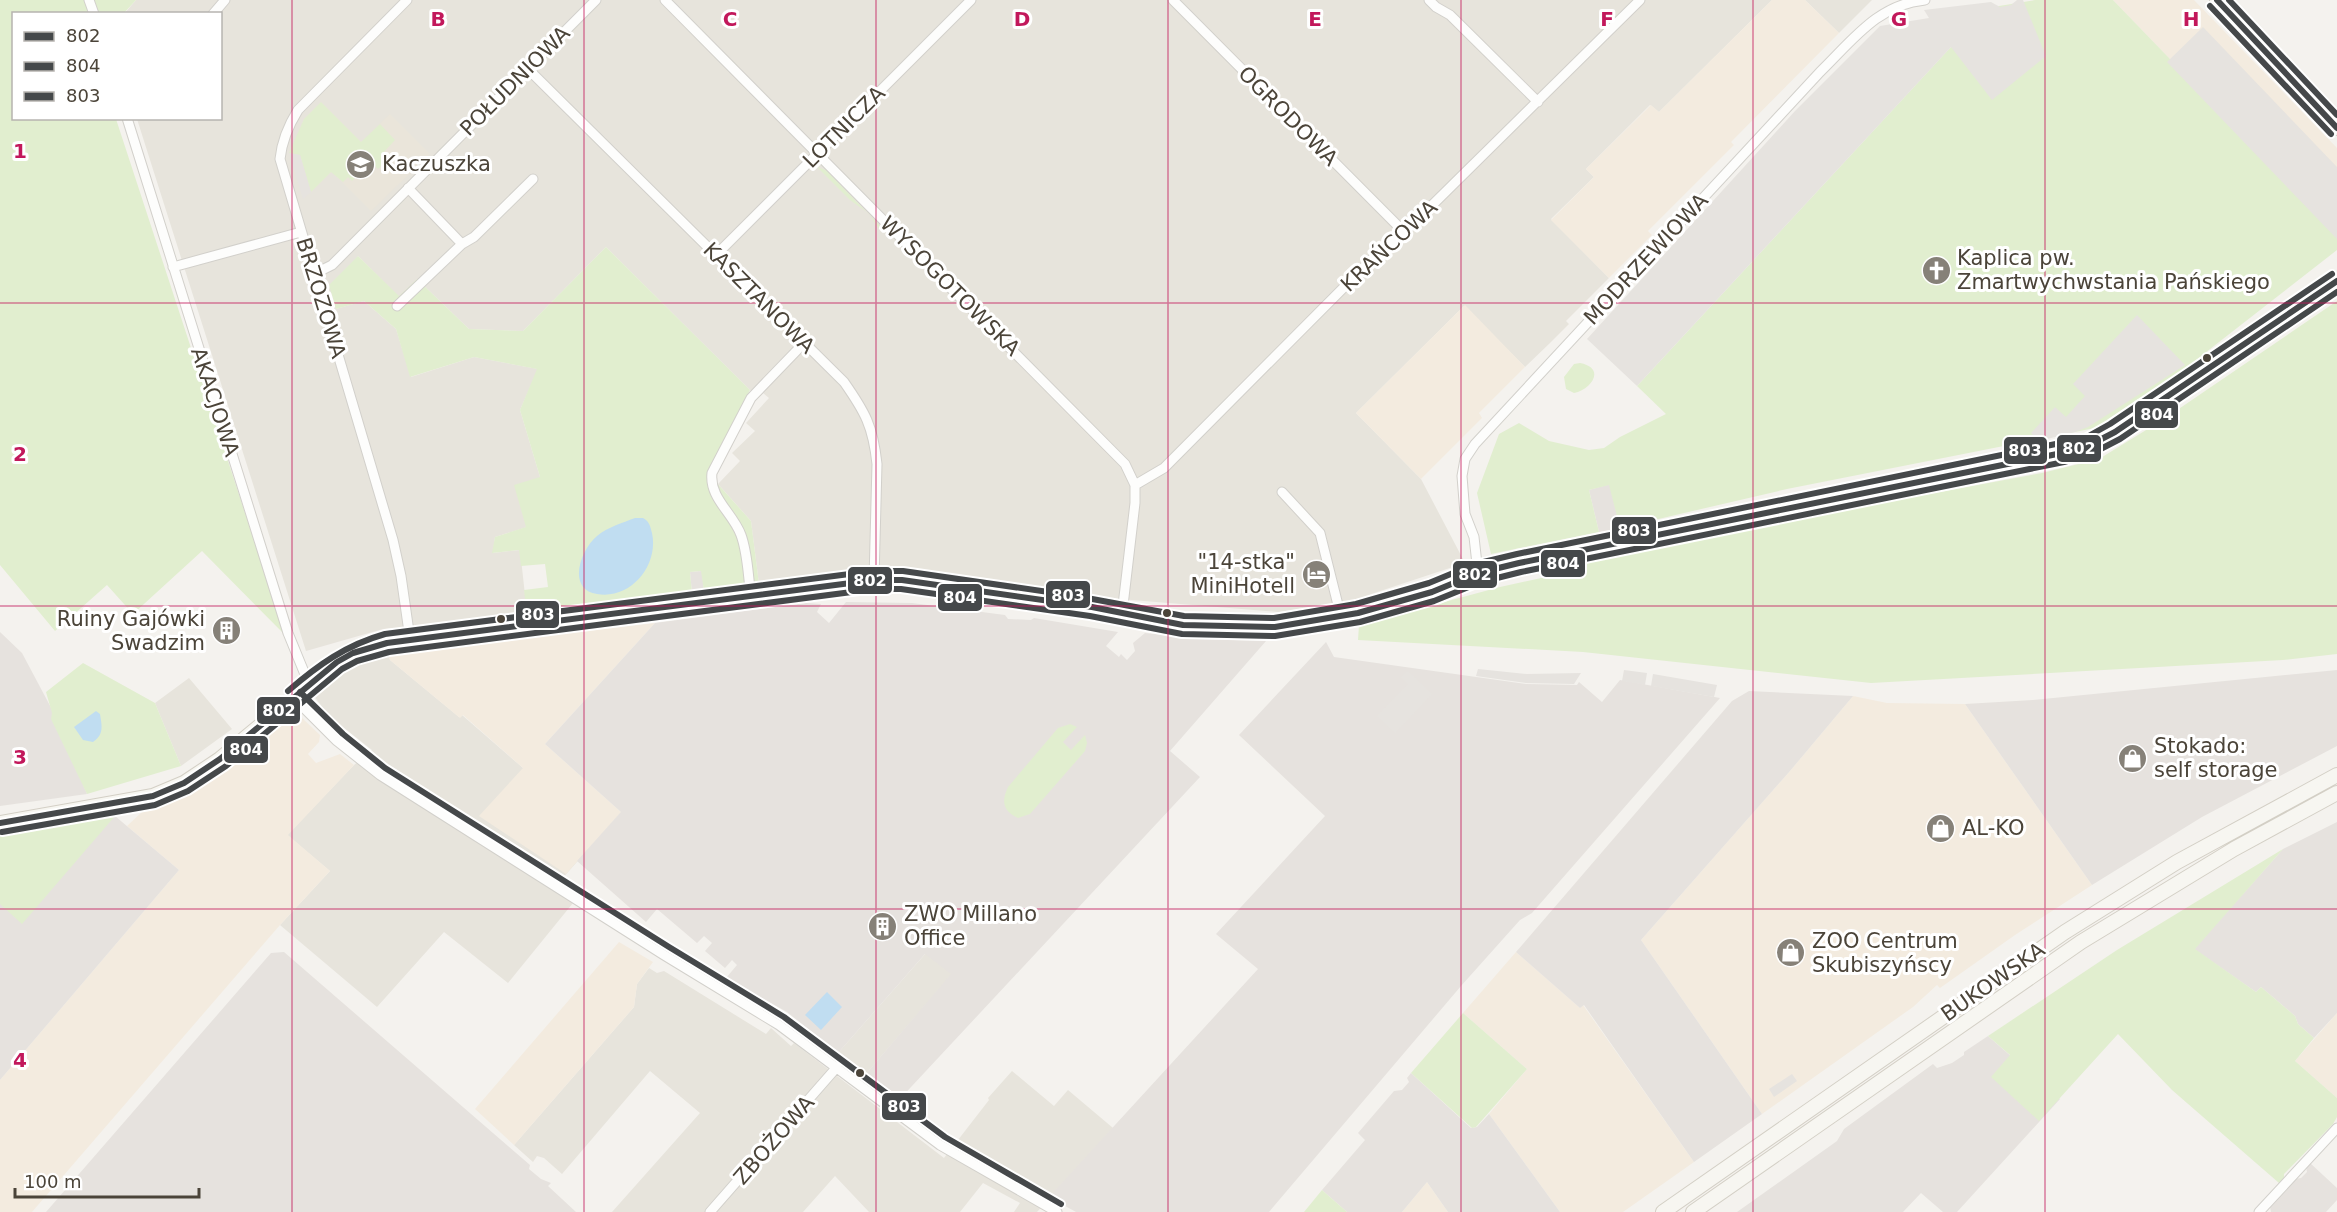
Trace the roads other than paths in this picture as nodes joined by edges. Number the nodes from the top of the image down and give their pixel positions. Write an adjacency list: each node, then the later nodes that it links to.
1 (225, 0): 11 (street)
2 (408, 0): 20 (street, BRZOZOWA)
3 (596, 0): 12 (street, POŁUDNIOWA)
4 (665, 0): 16 (street, WYSOGOTOWSKA)
5 (971, 0): 16 (street, LOTNICZA)
6 (1173, 0): 19 (street, OGRODOWA)
7 (1429, 0): 13 (street)
8 (1640, 0): 13 (street, KRAŃCOWA)
9 (1925, 0): 30 (street, MODRZEWIOWA)
10 (2217, 0): 15 (street)
11 (215, 12)
12 (528, 69): 18 (street, POŁUDNIOWA); 22 (street, KASZTANOWA)
13 (1538, 102): 19 (street, KRAŃCOWA)
14 (128, 120): 23 (street, AKACJOWA)
15 (2337, 128)
16 (818, 154): 22 (street, LOTNICZA); 28 (street, WYSOGOTOWSKA)
17 (533, 179): 21 (street)
18 (408, 188): 21 (street); 24 (street, POŁUDNIOWA)
19 (1403, 231): 28 (street, KRAŃCOWA)
20 (301, 232): 23 (street); 24 (street, BRZOZOWA)
21 (462, 244): 26 (street)
22 (716, 255): 27 (street, KASZTANOWA)
23 (173, 267): 36 (street, AKACJOWA)
24 (314, 274): 35 (street, BRZOZOWA)
25 (2337, 281): 30 (street)
26 (397, 306)
27 (804, 343): 31 (street, KASZTANOWA); 32 (street)
28 (1135, 485): 33 (street)
29 (1282, 492): 34 (street)
30 (1478, 573): 34 (street)
31 (874, 580): 32 (street); 33 (street)
32 (751, 596): 35 (street)
33 (1122, 614): 34 (street)
34 (1341, 617)
35 (410, 639): 36 (street)
36 (311, 683): 37 (street)
37 (294, 698): 40 (street); 41 (street)
38 (2337, 775): 45 (street, BUKOWSKA)
39 (2337, 793): 46 (street, BUKOWSKA)
40 (0, 823)
41 (837, 1067): 43 (street, ZBOŻOWA); 44 (street)
42 (2337, 1128): 47 (street)
43 (710, 1212)
44 (1057, 1212)
45 (1663, 1212)
46 (1693, 1212)
47 (2259, 1212)

